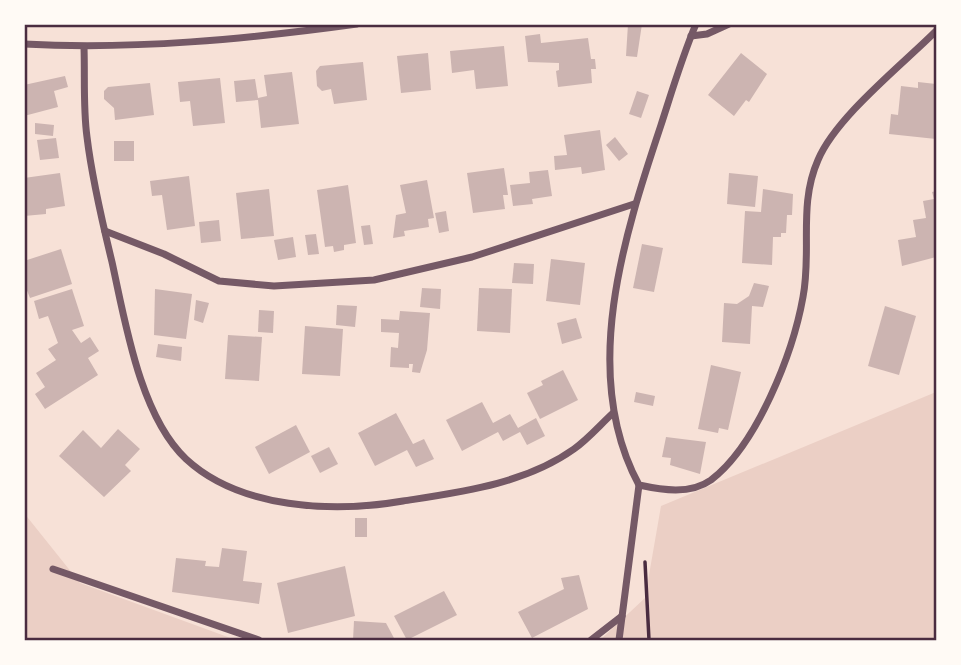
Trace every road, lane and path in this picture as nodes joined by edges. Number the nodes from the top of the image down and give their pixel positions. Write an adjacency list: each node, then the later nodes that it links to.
1 (357, 24): 7 (street)
2 (696, 24): 5 (street)
3 (729, 24): 5 (street)
4 (936, 31): 11 (street)
5 (691, 36): 8 (street)
6 (24, 44): 7 (street)
7 (84, 47): 9 (street)
8 (635, 204): 9 (street); 10 (street)
9 (105, 231): 10 (street)
10 (613, 413): 11 (street)
11 (639, 485): 13 (street)
12 (53, 569): 14 (street)
13 (622, 616): 15 (street); 16 (street)
14 (259, 640)
15 (591, 640)
16 (619, 640)

